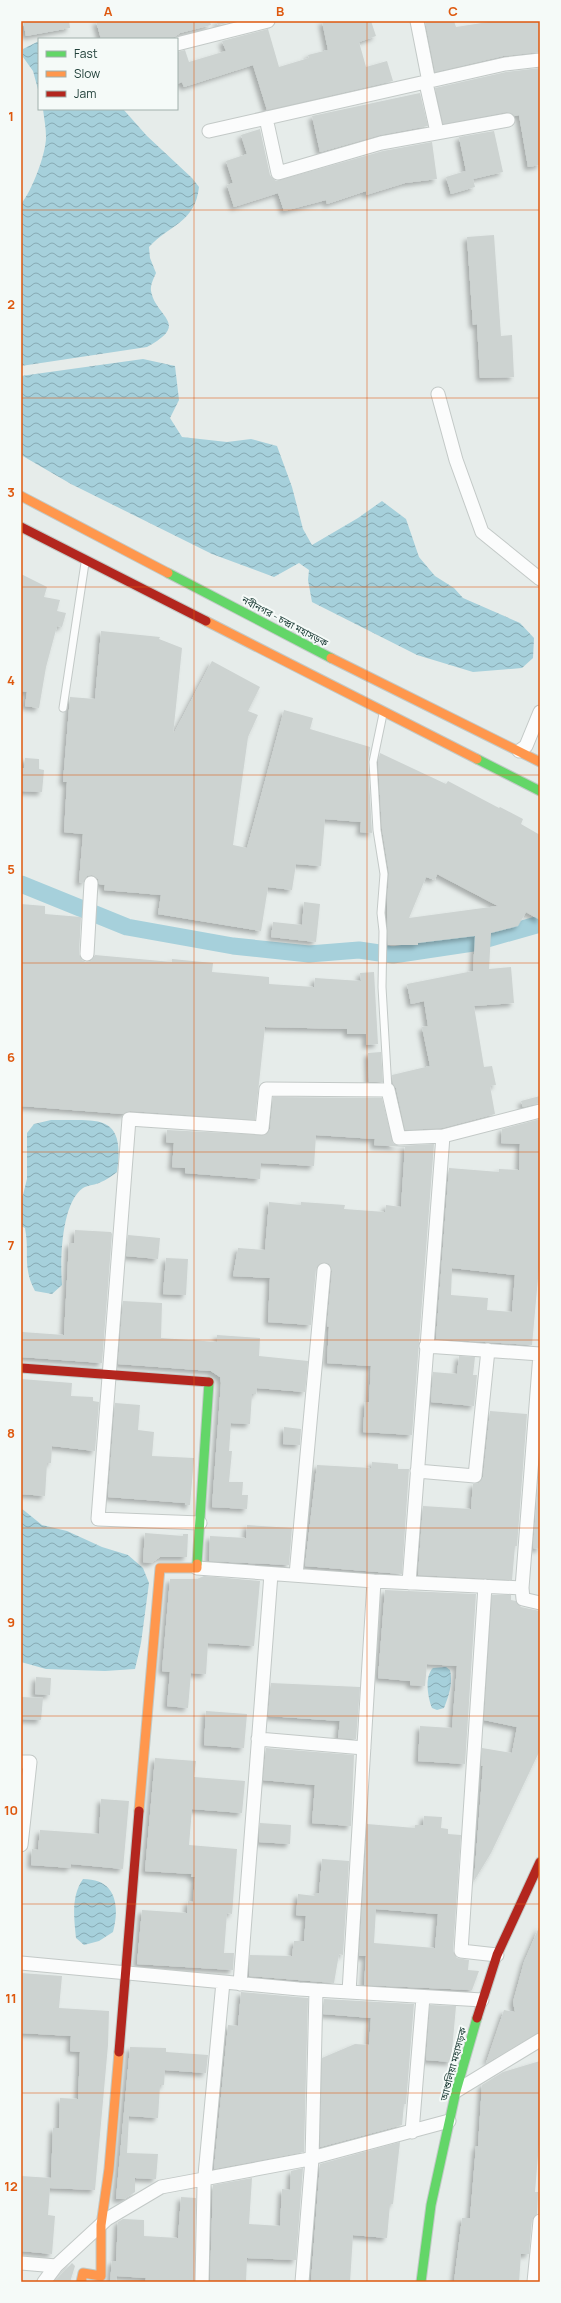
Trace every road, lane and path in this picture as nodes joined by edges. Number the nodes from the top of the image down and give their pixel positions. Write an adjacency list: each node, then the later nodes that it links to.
1 (268, 21): 3 (street)
2 (417, 21): 5 (street)
3 (178, 44)
4 (540, 60): 5 (street)
5 (427, 82): 6 (street); 9 (street)
6 (266, 118): 8 (street); 9 (street)
7 (508, 120): 9 (street)
8 (209, 131)
9 (437, 132)
10 (438, 394): 14 (street)
11 (21, 496): 18 (main road, নবীনগর - চন্দ্রা মহাসড়ক)
12 (21, 527): 13 (main road)
13 (85, 561): 15 (lane); 16 (main road)
14 (540, 579)
15 (62, 708)
16 (383, 710): 20 (main road); 23 (lane)
17 (540, 712): 18 (street)
18 (519, 751): 19 (main road, নবীনগর - চন্দ্রা মহাসড়ক)
19 (540, 762)
20 (540, 791)
21 (91, 883): 22 (street)
22 (87, 954)
23 (388, 1090): 25 (street); 31 (street)
24 (540, 1111): 25 (street)
25 (443, 1136): 27 (street)
26 (324, 1270): 36 (street)
27 (426, 1346): 28 (street); 32 (street)
28 (488, 1350): 29 (street); 32 (street)
29 (540, 1354): 40 (street)
30 (21, 1368): 31 (main road)
31 (109, 1375): 33 (main road); 33 (street)
32 (417, 1470): 38 (street)
33 (200, 1524): 34 (main road)
34 (197, 1568): 35 (street); 49 (main road)
35 (271, 1574): 36 (street); 42 (street)
36 (296, 1576): 37 (street)
37 (374, 1581): 38 (street); 43 (street)
38 (409, 1583): 39 (street)
39 (485, 1586): 40 (street); 47 (street)
40 (522, 1588): 41 (street)
41 (540, 1603)
42 (258, 1739): 43 (street); 51 (street)
43 (364, 1748): 53 (street)
44 (21, 1762): 45 (street)
45 (21, 1845)
46 (540, 1862): 47 (main road, আশুলিয়া মহাসড়ক)
47 (497, 1955): 55 (main road, আশুলিয়া মহাসড়ক)
48 (21, 1963): 49 (street)
49 (126, 1973): 50 (street); 63 (main road)
50 (223, 1982): 51 (street); 61 (street)
51 (240, 1984): 52 (street)
52 (316, 1990): 53 (street); 60 (street)
53 (349, 1992): 54 (street)
54 (423, 1997): 55 (street); 59 (street)
55 (482, 2000): 57 (main road, আশুলিয়া মহাসড়ক)
56 (540, 2040): 57 (street)
57 (456, 2091): 58 (main road, আশুলিয়া মহাসড়ক)
58 (450, 2121): 59 (street); 70 (main road, আশুলিয়া মহাসড়ক)
59 (412, 2132): 60 (street)
60 (312, 2159): 61 (street); 69 (street)
61 (204, 2179): 63 (street); 68 (street)
62 (540, 2221): 71 (street)
63 (101, 2225): 65 (street); 67 (main road)
64 (21, 2263): 65 (street)
65 (56, 2266): 66 (street)
66 (44, 2282)
67 (82, 2282)
68 (202, 2282)
69 (302, 2282)
70 (422, 2282)
71 (534, 2282)

